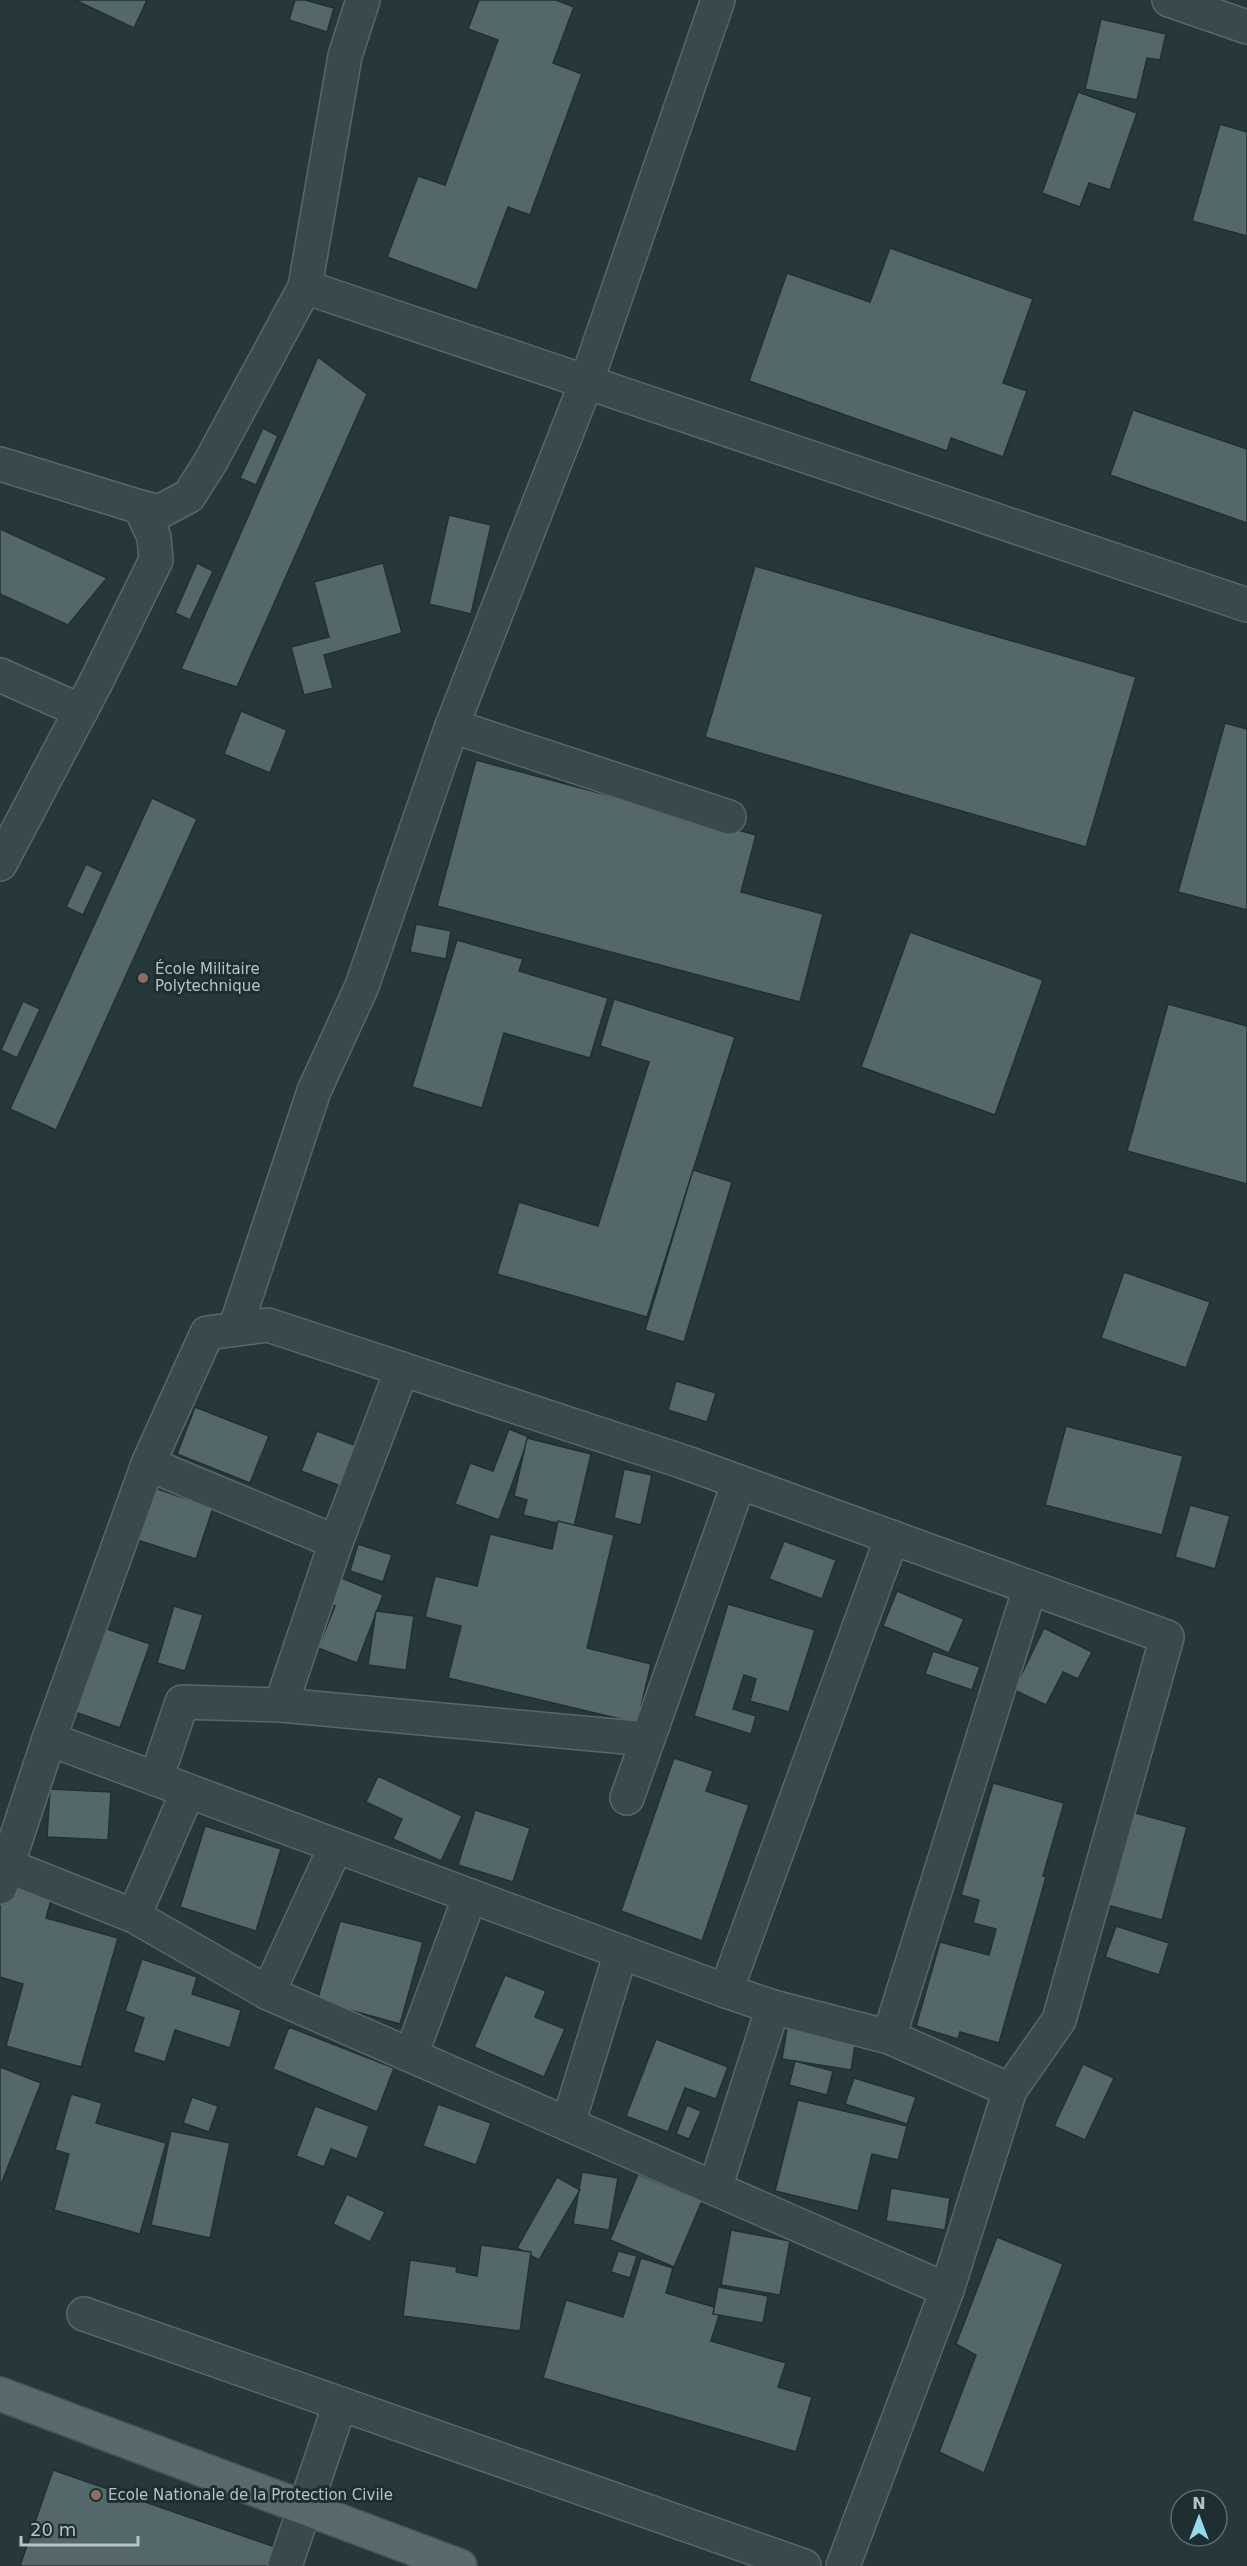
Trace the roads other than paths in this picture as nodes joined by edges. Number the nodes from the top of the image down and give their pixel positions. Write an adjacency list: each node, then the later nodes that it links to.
1 (363, 0): 5 (street)
2 (718, 0): 6 (street)
3 (1169, 0): 4 (street)
4 (1247, 27)
5 (305, 287): 6 (street); 8 (street)
6 (586, 382): 9 (street); 12 (street)
7 (0, 464): 8 (street)
8 (140, 507): 11 (street)
9 (1247, 605)
10 (0, 675): 11 (street)
11 (81, 711): 14 (street)
12 (452, 726): 13 (street); 15 (street)
13 (729, 817)
14 (0, 864)
15 (235, 1329): 16 (street); 17 (street)
16 (402, 1369): 18 (street); 20 (street)
17 (148, 1464): 20 (street); 23 (street)
18 (739, 1482): 19 (street); 24 (street)
19 (892, 1537): 21 (street); 33 (street)
20 (336, 1542): 22 (street)
21 (1030, 1588): 36 (street); 38 (street)
22 (281, 1705): 24 (street); 25 (street)
23 (49, 1739): 25 (street); 29 (street)
24 (647, 1739): 27 (street)
25 (156, 1779): 26 (street)
26 (188, 1791): 28 (street); 31 (street)
27 (627, 1798)
28 (336, 1846): 30 (street); 34 (street)
29 (4, 1876): 31 (street)
30 (470, 1896): 32 (street); 37 (street)
31 (134, 1916): 34 (street)
32 (621, 1952): 33 (street); 39 (street)
33 (726, 1991): 35 (street)
34 (268, 1993): 37 (street)
35 (773, 2007): 36 (street); 40 (street)
36 (889, 2037): 38 (street)
37 (411, 2055): 39 (street)
38 (1010, 2090): 41 (street)
39 (568, 2124): 40 (street)
40 (715, 2188): 41 (street)
41 (947, 2290): 49 (street)
42 (84, 2314): 44 (street)
43 (0, 2394): 45 (main road)
44 (340, 2404): 45 (street); 48 (street)
45 (305, 2508): 46 (street); 47 (main road)
46 (285, 2566)
47 (460, 2566)
48 (804, 2566)
49 (843, 2566)

